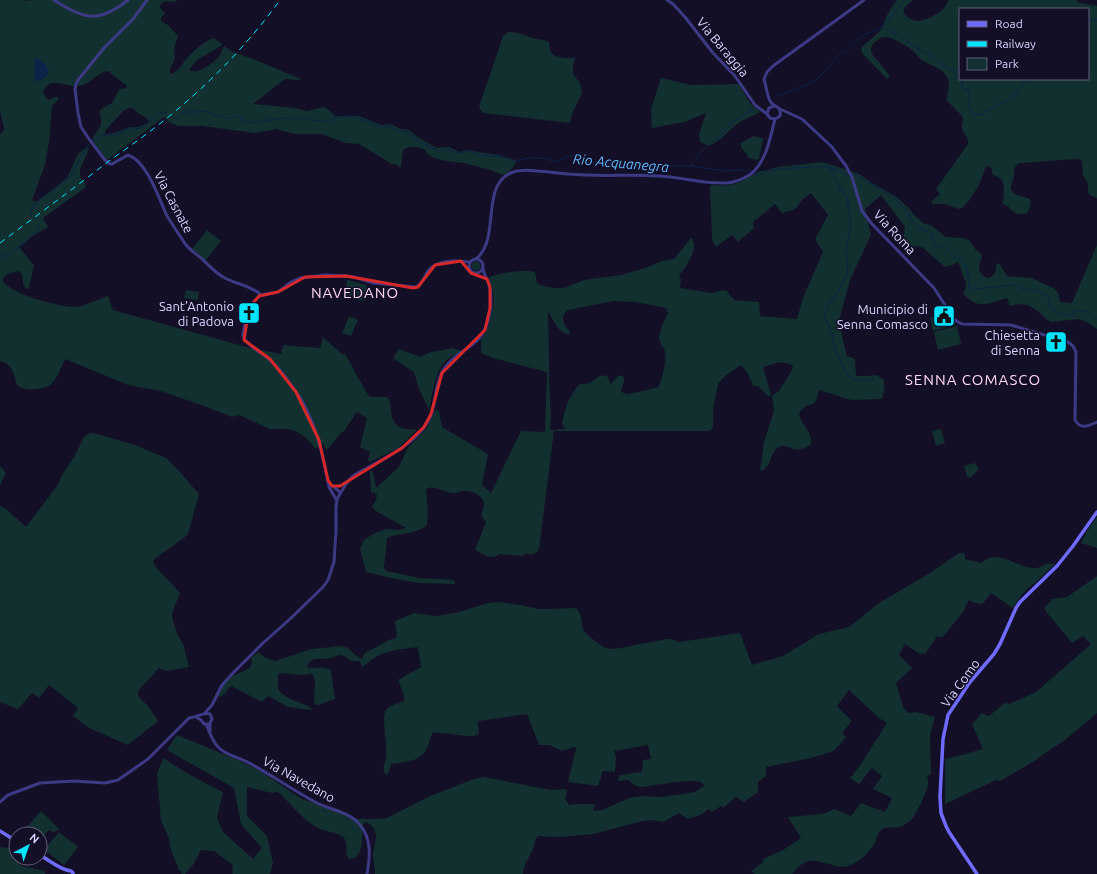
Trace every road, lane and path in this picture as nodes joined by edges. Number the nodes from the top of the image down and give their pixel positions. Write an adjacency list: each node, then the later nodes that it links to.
1 (54, 0): 2 (street)
2 (128, 0)
3 (147, 0): 24 (street, Via Casnate)
4 (667, 0): 9 (street, Via Baraggia)
5 (864, 0): 6 (street)
6 (770, 101): 7 (street); 8 (street)
7 (774, 106): 8 (street); 10 (street)
8 (769, 107): 9 (street); 11 (street)
9 (760, 108): 11 (street, Via Baraggia)
10 (780, 109): 12 (street, Via Roma); 14 (street)
11 (767, 114): 13 (street)
12 (794, 116): 14 (street); 25 (street, Via Roma)
13 (770, 118): 14 (street); 15 (street)
14 (777, 118): 15 (street)
15 (772, 130): 16 (street)
16 (482, 253): 17 (street); 20 (street)
17 (476, 260): 19 (street); 20 (street)
18 (461, 262): 19 (street); 21 (street); 24 (street)
19 (471, 262): 21 (street)
20 (482, 265): 22 (street); 23 (street)
21 (469, 268): 22 (street)
22 (476, 273): 23 (street)
23 (487, 279): 27 (street)
24 (261, 295): 26 (street)
25 (1097, 422)
26 (328, 480): 28 (street); 29 (street)
27 (346, 484): 28 (street); 30 (street)
28 (334, 487): 30 (street)
29 (332, 492): 30 (street); 31 (street)
30 (340, 492): 31 (street)
31 (337, 501): 33 (street)
32 (1097, 512): 46 (main road, Via Como)
33 (212, 704): 34 (street); 35 (street)
34 (204, 714): 35 (street); 36 (street); 37 (street)
35 (210, 714): 38 (street)
36 (196, 717): 37 (street); 41 (street)
37 (201, 720): 39 (street)
38 (210, 723): 39 (street); 40 (street, Via Navedano)
39 (206, 724): 40 (street, Via Navedano)
40 (210, 732): 45 (street, Via Navedano)
41 (0, 802)
42 (48, 860): 43 (main road)
43 (67, 873): 44 (main road)
44 (73, 874)
45 (367, 874)
46 (977, 874)

